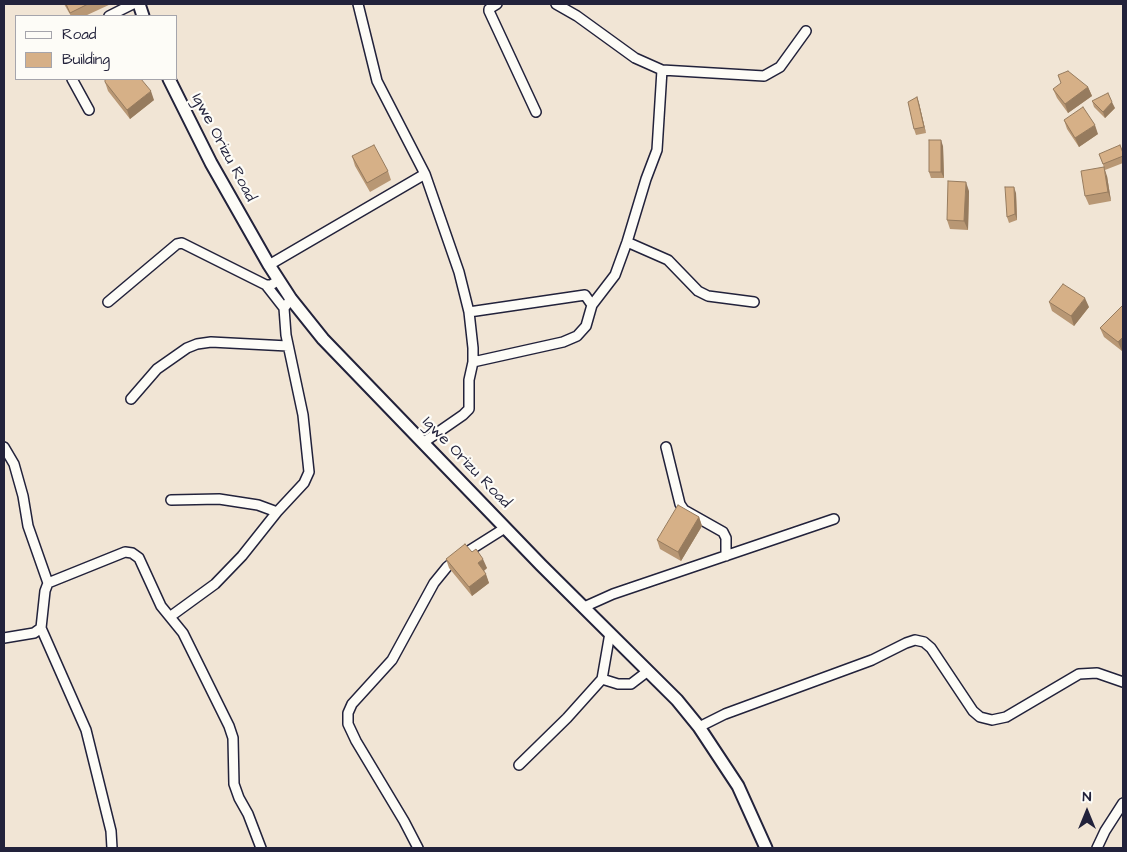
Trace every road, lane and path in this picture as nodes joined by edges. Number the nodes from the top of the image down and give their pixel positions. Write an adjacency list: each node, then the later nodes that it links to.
1 (133, 4): 5 (street)
2 (358, 4): 12 (street)
3 (497, 4): 11 (street)
4 (556, 4): 7 (street)
5 (110, 15)
6 (806, 30): 7 (street)
7 (662, 70): 13 (street)
8 (73, 80): 10 (street)
9 (170, 80): 14 (main road, Igwe Orizu Road)
10 (89, 110)
11 (536, 112)
12 (425, 174): 14 (street); 22 (street)
13 (628, 242): 19 (street); 20 (street)
14 (269, 265): 15 (main road, Igwe Orizu Road)
15 (279, 280): 16 (street); 17 (main road, Igwe Orizu Road)
16 (266, 285): 18 (street); 21 (street)
17 (291, 299): 21 (street); 26 (main road, Igwe Orizu Road)
18 (108, 302)
19 (754, 302)
20 (592, 305): 22 (street); 24 (street)
21 (284, 308): 23 (street)
22 (469, 312): 24 (street)
23 (288, 346): 25 (street); 30 (street)
24 (473, 362): 26 (street)
25 (132, 399)
26 (424, 442): 32 (main road, Igwe Orizu Road)
27 (4, 447): 34 (street)
28 (666, 447): 33 (street)
29 (171, 500): 30 (street)
30 (277, 512): 36 (street)
31 (834, 519): 33 (street)
32 (506, 528): 35 (main road, Igwe Orizu Road); 48 (street)
33 (726, 556): 35 (street)
34 (48, 583): 36 (street); 37 (street)
35 (584, 607): 38 (main road, Igwe Orizu Road)
36 (171, 616): 47 (street)
37 (41, 628): 39 (street); 46 (street)
38 (610, 632): 40 (main road, Igwe Orizu Road); 41 (street)
39 (4, 638)
40 (648, 671): 41 (street); 43 (main road, Igwe Orizu Road)
41 (602, 679): 44 (street)
42 (1123, 682): 43 (street)
43 (699, 727): 49 (main road, Igwe Orizu Road)
44 (519, 765)
45 (1123, 803): 50 (street)
46 (112, 848)
47 (261, 848)
48 (418, 848)
49 (766, 848)
50 (1097, 848)

